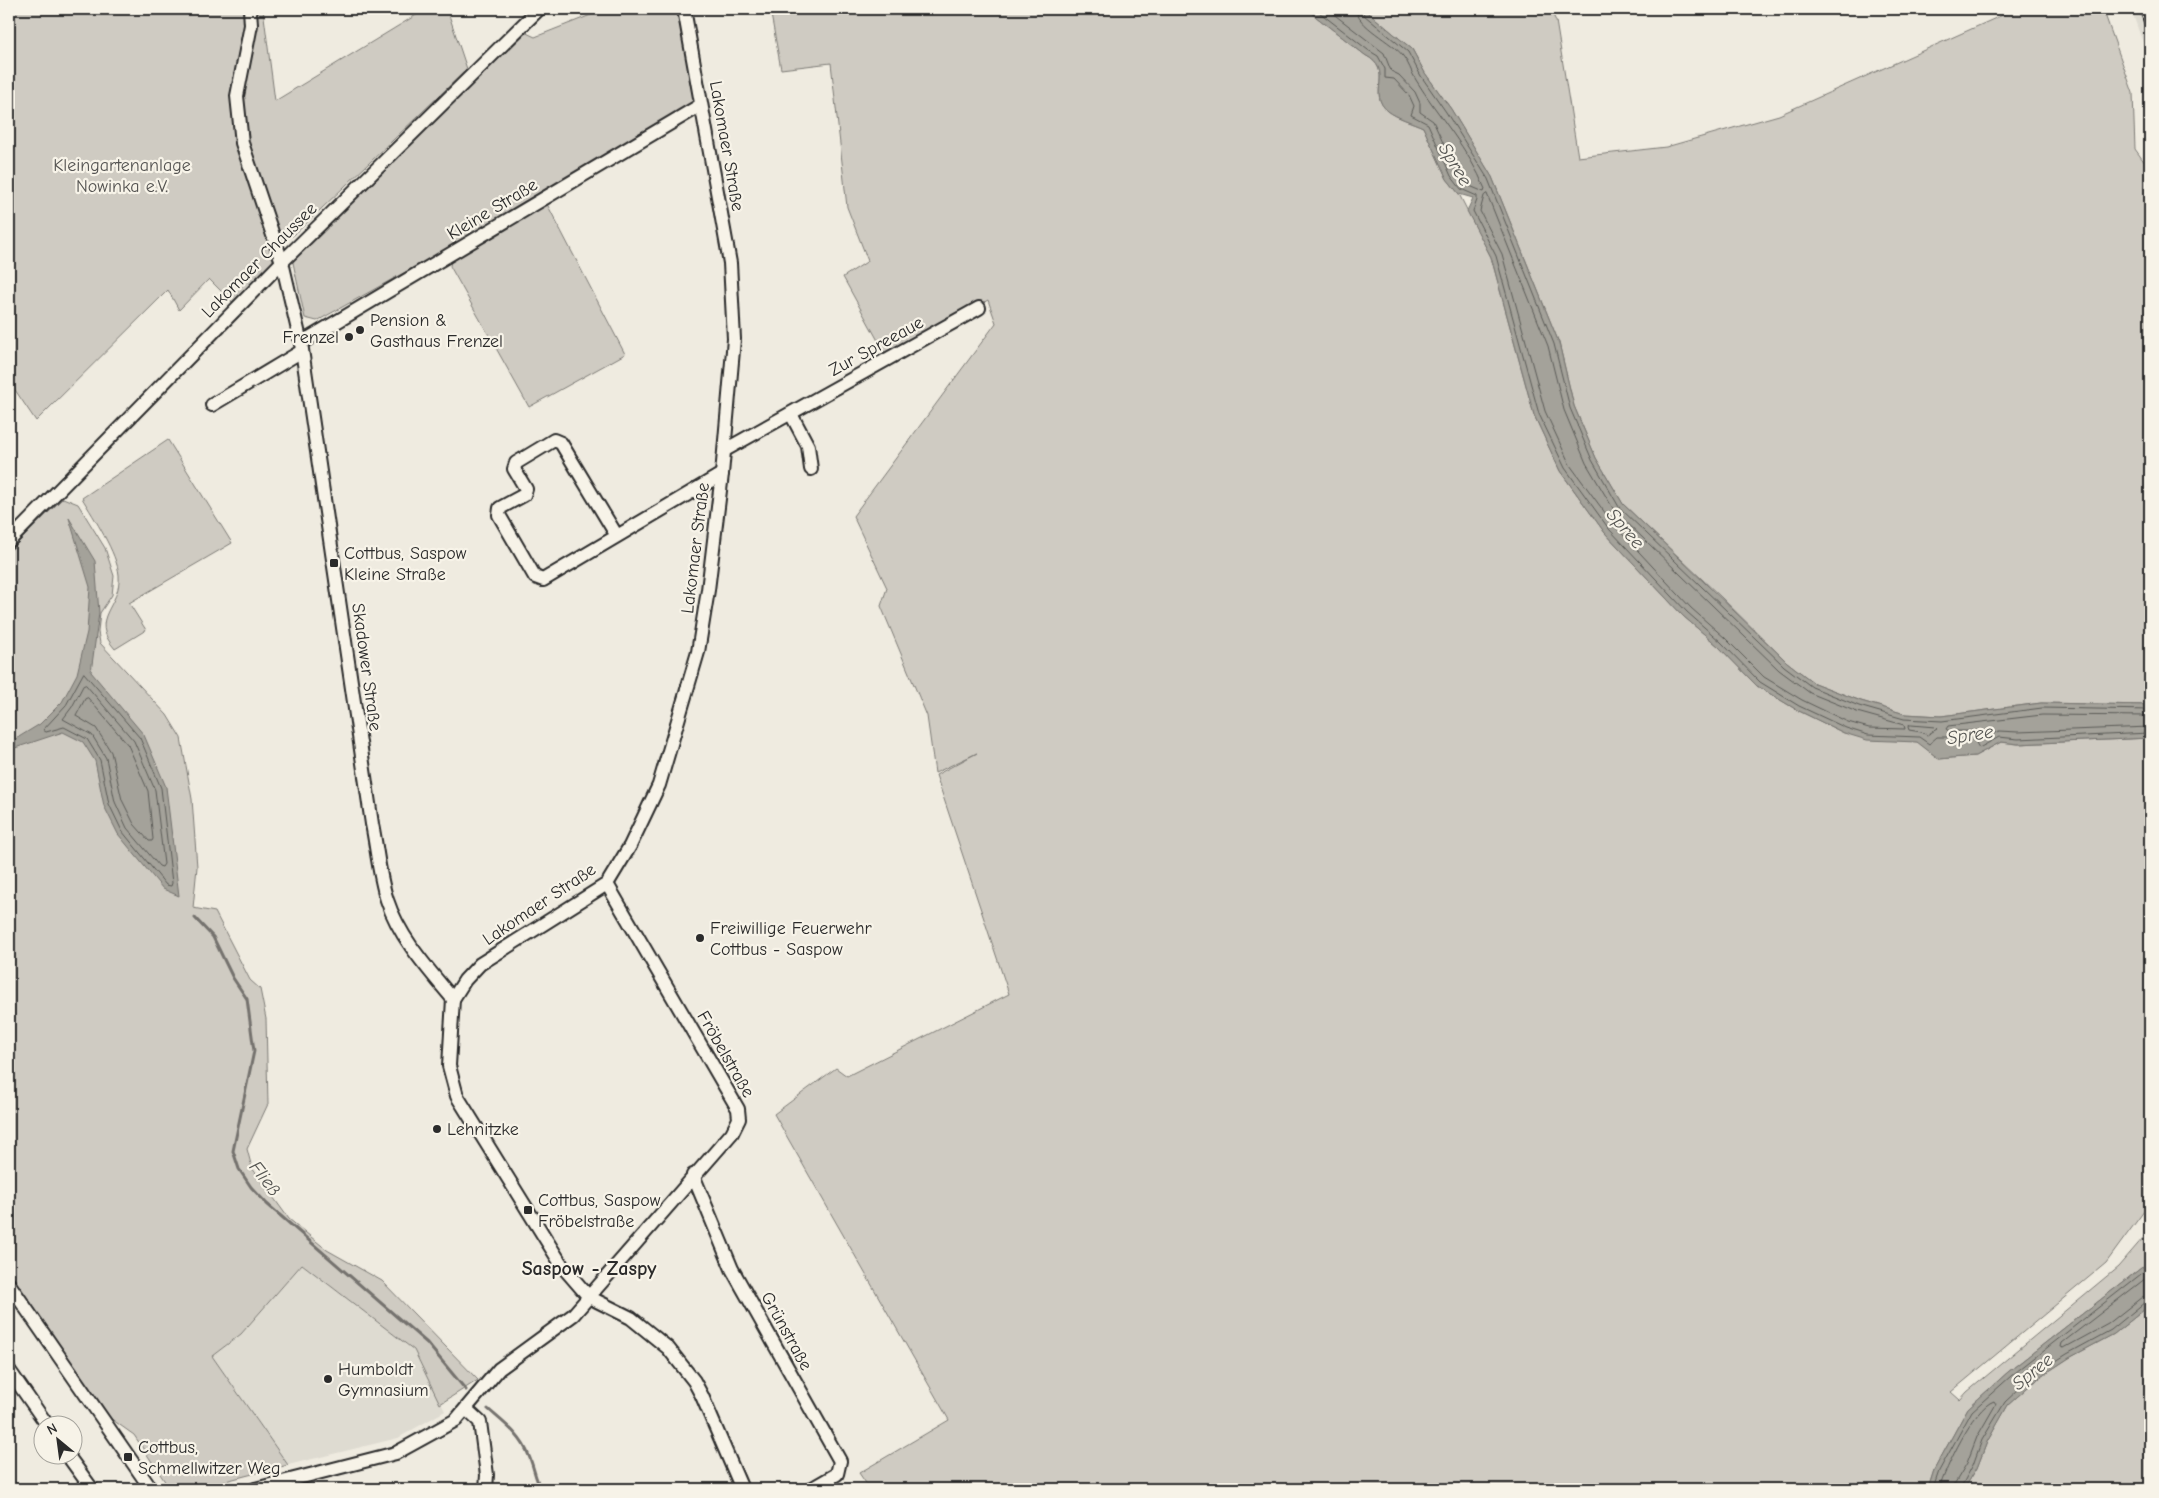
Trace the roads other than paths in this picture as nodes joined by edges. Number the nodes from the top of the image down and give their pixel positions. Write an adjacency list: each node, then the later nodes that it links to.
1 (250, 9): 5 (street, Skadower Straße)
2 (539, 9): 5 (street, Lakomaer Chaussee)
3 (684, 9): 4 (street, Lakomaer Straße)
4 (702, 105): 7 (street, Kleine Straße); 10 (street, Lakomaer Straße)
5 (282, 262): 7 (street, Skadower Straße); 14 (street, Lakomaer Chaussee)
6 (979, 308): 9 (street, Zur Spreeaue)
7 (302, 347): 8 (street, Kleine Straße); 16 (street, Skadower Straße)
8 (212, 404)
9 (790, 414): 10 (street, Zur Spreeaue); 11 (street)
10 (725, 450): 12 (street, Lakomaer Straße)
11 (811, 469)
12 (722, 474): 13 (street); 15 (street, Lakomaer Straße)
13 (616, 536): 13 (street)
14 (9, 541)
15 (607, 884): 16 (street, Lakomaer Straße); 17 (street, Fröbelstraße)
16 (453, 999): 19 (street)
17 (693, 1175): 19 (street, Fröbelstraße); 29 (street, Grünstraße)
18 (9, 1284): 25 (street)
19 (589, 1297): 21 (street, Fröbelstraße); 28 (street)
20 (9, 1370): 22 (street)
21 (466, 1410): 26 (street, Fröbelstraße); 27 (street)
22 (41, 1416)
23 (75, 1466): 24 (street)
24 (92, 1489)
25 (151, 1489)
26 (255, 1489)
27 (486, 1489)
28 (742, 1489)
29 (811, 1489)

